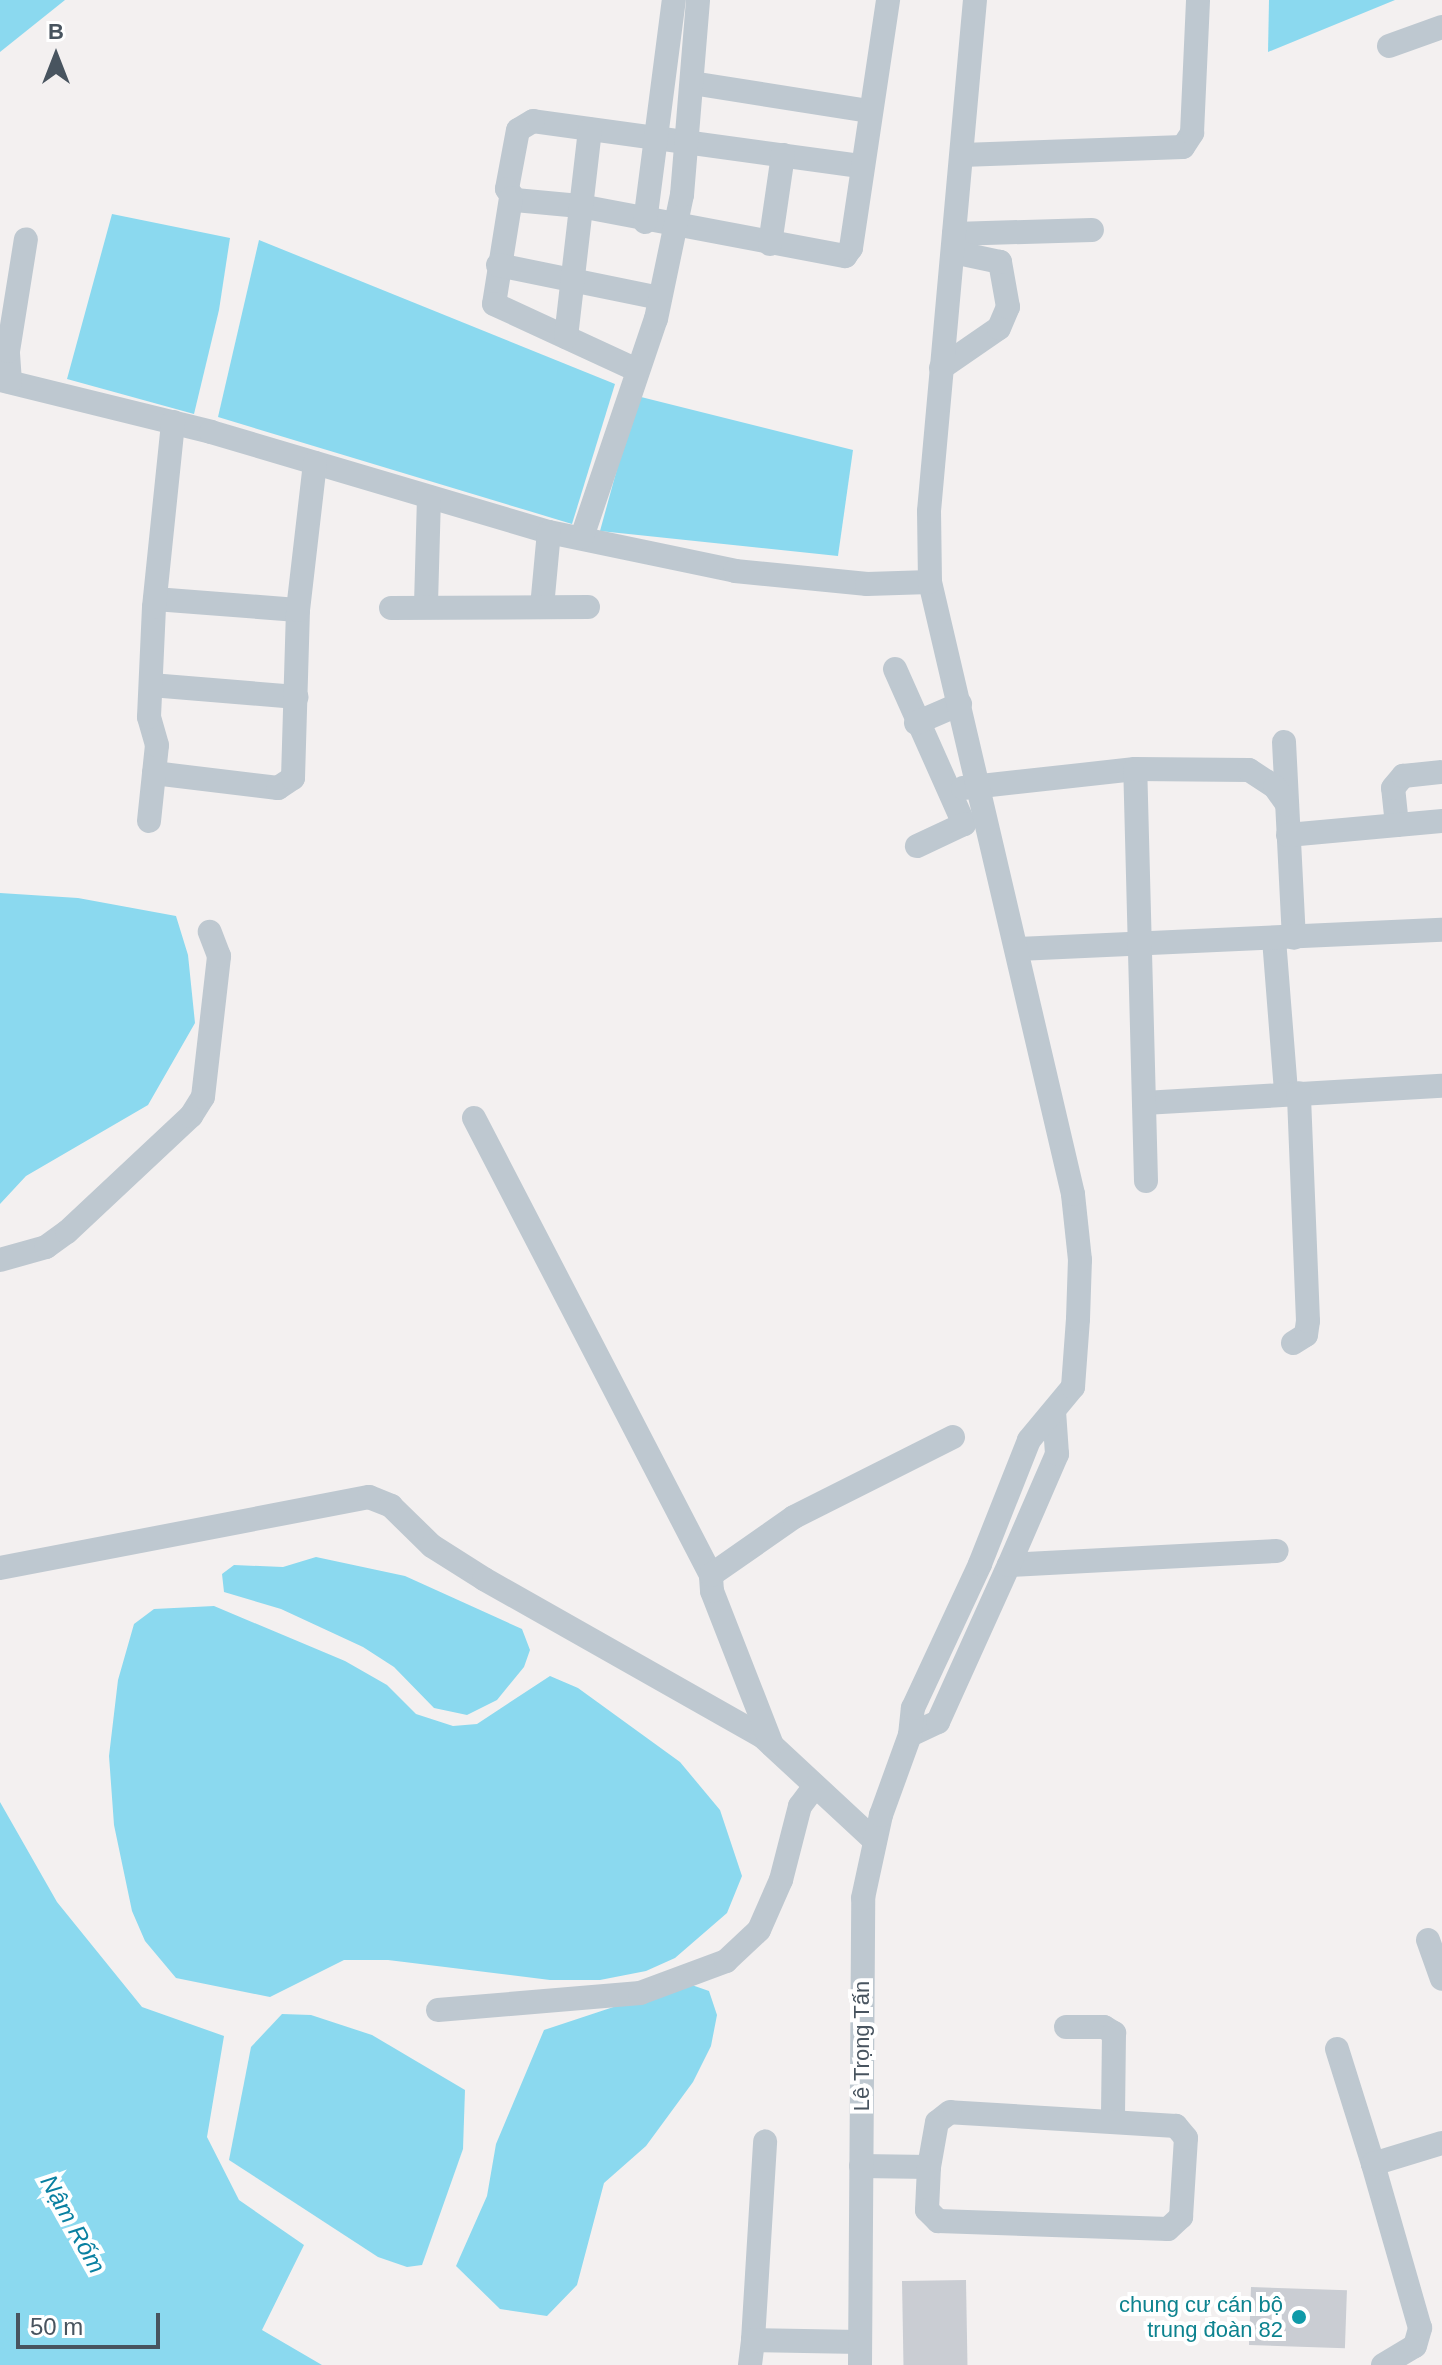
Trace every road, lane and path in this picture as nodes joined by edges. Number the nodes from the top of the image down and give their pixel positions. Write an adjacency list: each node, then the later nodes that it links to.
1 (674, 0): 11 (street)
2 (698, 0): 8 (street)
3 (888, 0): 9 (street)
4 (975, 0): 14 (street, Lê Trọng Tấn)
5 (1198, 0): 14 (street)
6 (1442, 27): 7 (street)
7 (1389, 46)
8 (692, 83): 9 (street); 12 (street)
9 (869, 111): 15 (street)
10 (590, 129): 11 (street); 16 (street); 17 (street)
11 (659, 137): 12 (street); 18 (street)
12 (687, 141): 13 (street); 19 (street)
13 (783, 155): 15 (street); 23 (street)
14 (962, 155): 22 (street, Lê Trọng Tấn)
15 (860, 166): 23 (street)
16 (511, 198): 17 (street); 24 (street)
17 (580, 206): 18 (street); 25 (street)
18 (645, 222): 19 (street)
19 (675, 226): 23 (street); 26 (street)
20 (1092, 230): 22 (street)
21 (26, 239): 30 (street)
22 (953, 243): 28 (street, Lê Trọng Tấn); 28 (street)
23 (770, 244)
24 (498, 265): 25 (street); 27 (street)
25 (572, 280): 26 (street); 27 (street)
26 (660, 298): 29 (street)
27 (566, 337): 29 (street)
28 (941, 368): 36 (street, Lê Trọng Tấn)
29 (637, 370): 35 (street)
30 (5, 381): 31 (street)
31 (173, 422): 32 (street); 37 (street)
32 (315, 463): 33 (street); 42 (street)
33 (429, 497): 34 (street); 38 (street)
34 (549, 532): 35 (street); 39 (street)
35 (582, 537): 36 (street)
36 (930, 582): 46 (street, Lê Trọng Tấn)
37 (155, 599): 42 (street); 44 (street)
38 (426, 604): 39 (street); 41 (street)
39 (542, 607): 40 (street)
40 (588, 607)
41 (391, 608)
42 (298, 610): 45 (street)
43 (895, 669): 47 (street)
44 (151, 685): 45 (street); 51 (street)
45 (297, 697): 51 (street)
46 (960, 704): 47 (street); 52 (street, Lê Trọng Tấn)
47 (916, 723): 53 (street)
48 (1284, 742): 54 (street)
49 (1135, 769): 52 (street); 54 (street); 63 (street)
50 (1440, 772): 57 (street)
51 (154, 773): 55 (street)
52 (978, 783): 53 (street); 64 (street, Lê Trọng Tấn)
53 (953, 790): 59 (street)
54 (1287, 804): 58 (street)
55 (149, 821)
56 (1442, 821): 57 (street)
57 (1397, 825): 58 (street)
58 (1288, 835): 62 (street)
59 (917, 846)
60 (1442, 930): 62 (street)
61 (210, 932): 70 (street)
62 (1284, 939): 63 (street); 66 (street)
63 (1140, 945): 64 (street); 67 (street)
64 (1018, 949): 72 (street, Lê Trọng Tấn)
65 (1442, 1086): 66 (street)
66 (1292, 1093): 67 (street); 71 (street)
67 (1144, 1103): 69 (street)
68 (474, 1118): 77 (street)
69 (1146, 1181)
70 (0, 1260)
71 (1293, 1343)
72 (1054, 1415): 75 (street); 78 (street, Lê Trọng Tấn)
73 (953, 1437): 77 (street)
74 (1277, 1551): 75 (street)
75 (1009, 1565): 78 (street)
76 (0, 1568): 79 (street)
77 (711, 1575): 79 (street)
78 (910, 1735): 81 (street, Lê Trọng Tấn)
79 (772, 1745): 80 (street)
80 (815, 1786): 81 (street); 84 (street)
81 (875, 1841): 91 (street, Lê Trọng Tấn)
82 (1428, 1940): 83 (street)
83 (1442, 1979)
84 (438, 2010)
85 (1066, 2027): 87 (street)
86 (1337, 2049): 90 (street)
87 (1113, 2121): 92 (street); 92 (street)
88 (765, 2141): 93 (street)
89 (1442, 2143): 90 (street)
90 (1373, 2164): 96 (street)
91 (861, 2166): 92 (street); 94 (street, Lê Trọng Tấn)
92 (929, 2167)
93 (753, 2340): 94 (street); 95 (street)
94 (860, 2354)
95 (750, 2365)
96 (1383, 2365)

